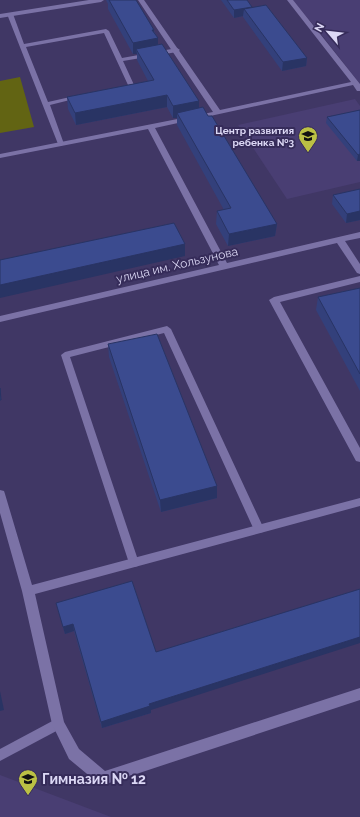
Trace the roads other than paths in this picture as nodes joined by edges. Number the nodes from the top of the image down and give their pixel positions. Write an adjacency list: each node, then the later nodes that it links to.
1 (101, 0): 4 (street)
2 (141, 0): 7 (street)
3 (290, 0): 9 (street)
4 (10, 14): 5 (street); 6 (lane)
5 (0, 16)
6 (22, 46): 8 (lane); 13 (lane)
7 (177, 50): 8 (lane); 14 (street)
8 (119, 60): 11 (lane)
9 (355, 83): 10 (street); 14 (street)
10 (360, 89)
11 (116, 90)
12 (85, 96): 13 (lane)
13 (46, 104): 16 (lane)
14 (218, 113): 15 (street)
15 (150, 126): 16 (street); 20 (street)
16 (61, 144): 17 (street)
17 (0, 156)
18 (360, 235): 19 (street, улица им. Хользунова)
19 (339, 239): 20 (street, улица им. Хользунова); 21 (street)
20 (224, 266): 23 (street, улица им. Хользунова)
21 (360, 271)
22 (360, 280): 24 (street)
23 (0, 319)
24 (360, 458)
25 (0, 494): 29 (street)
26 (360, 502): 27 (street)
27 (259, 529): 28 (street); 28 (lane)
28 (134, 563): 29 (street)
29 (28, 591): 31 (street)
30 (360, 694): 31 (street)
31 (58, 724): 32 (lane)
32 (0, 755)

